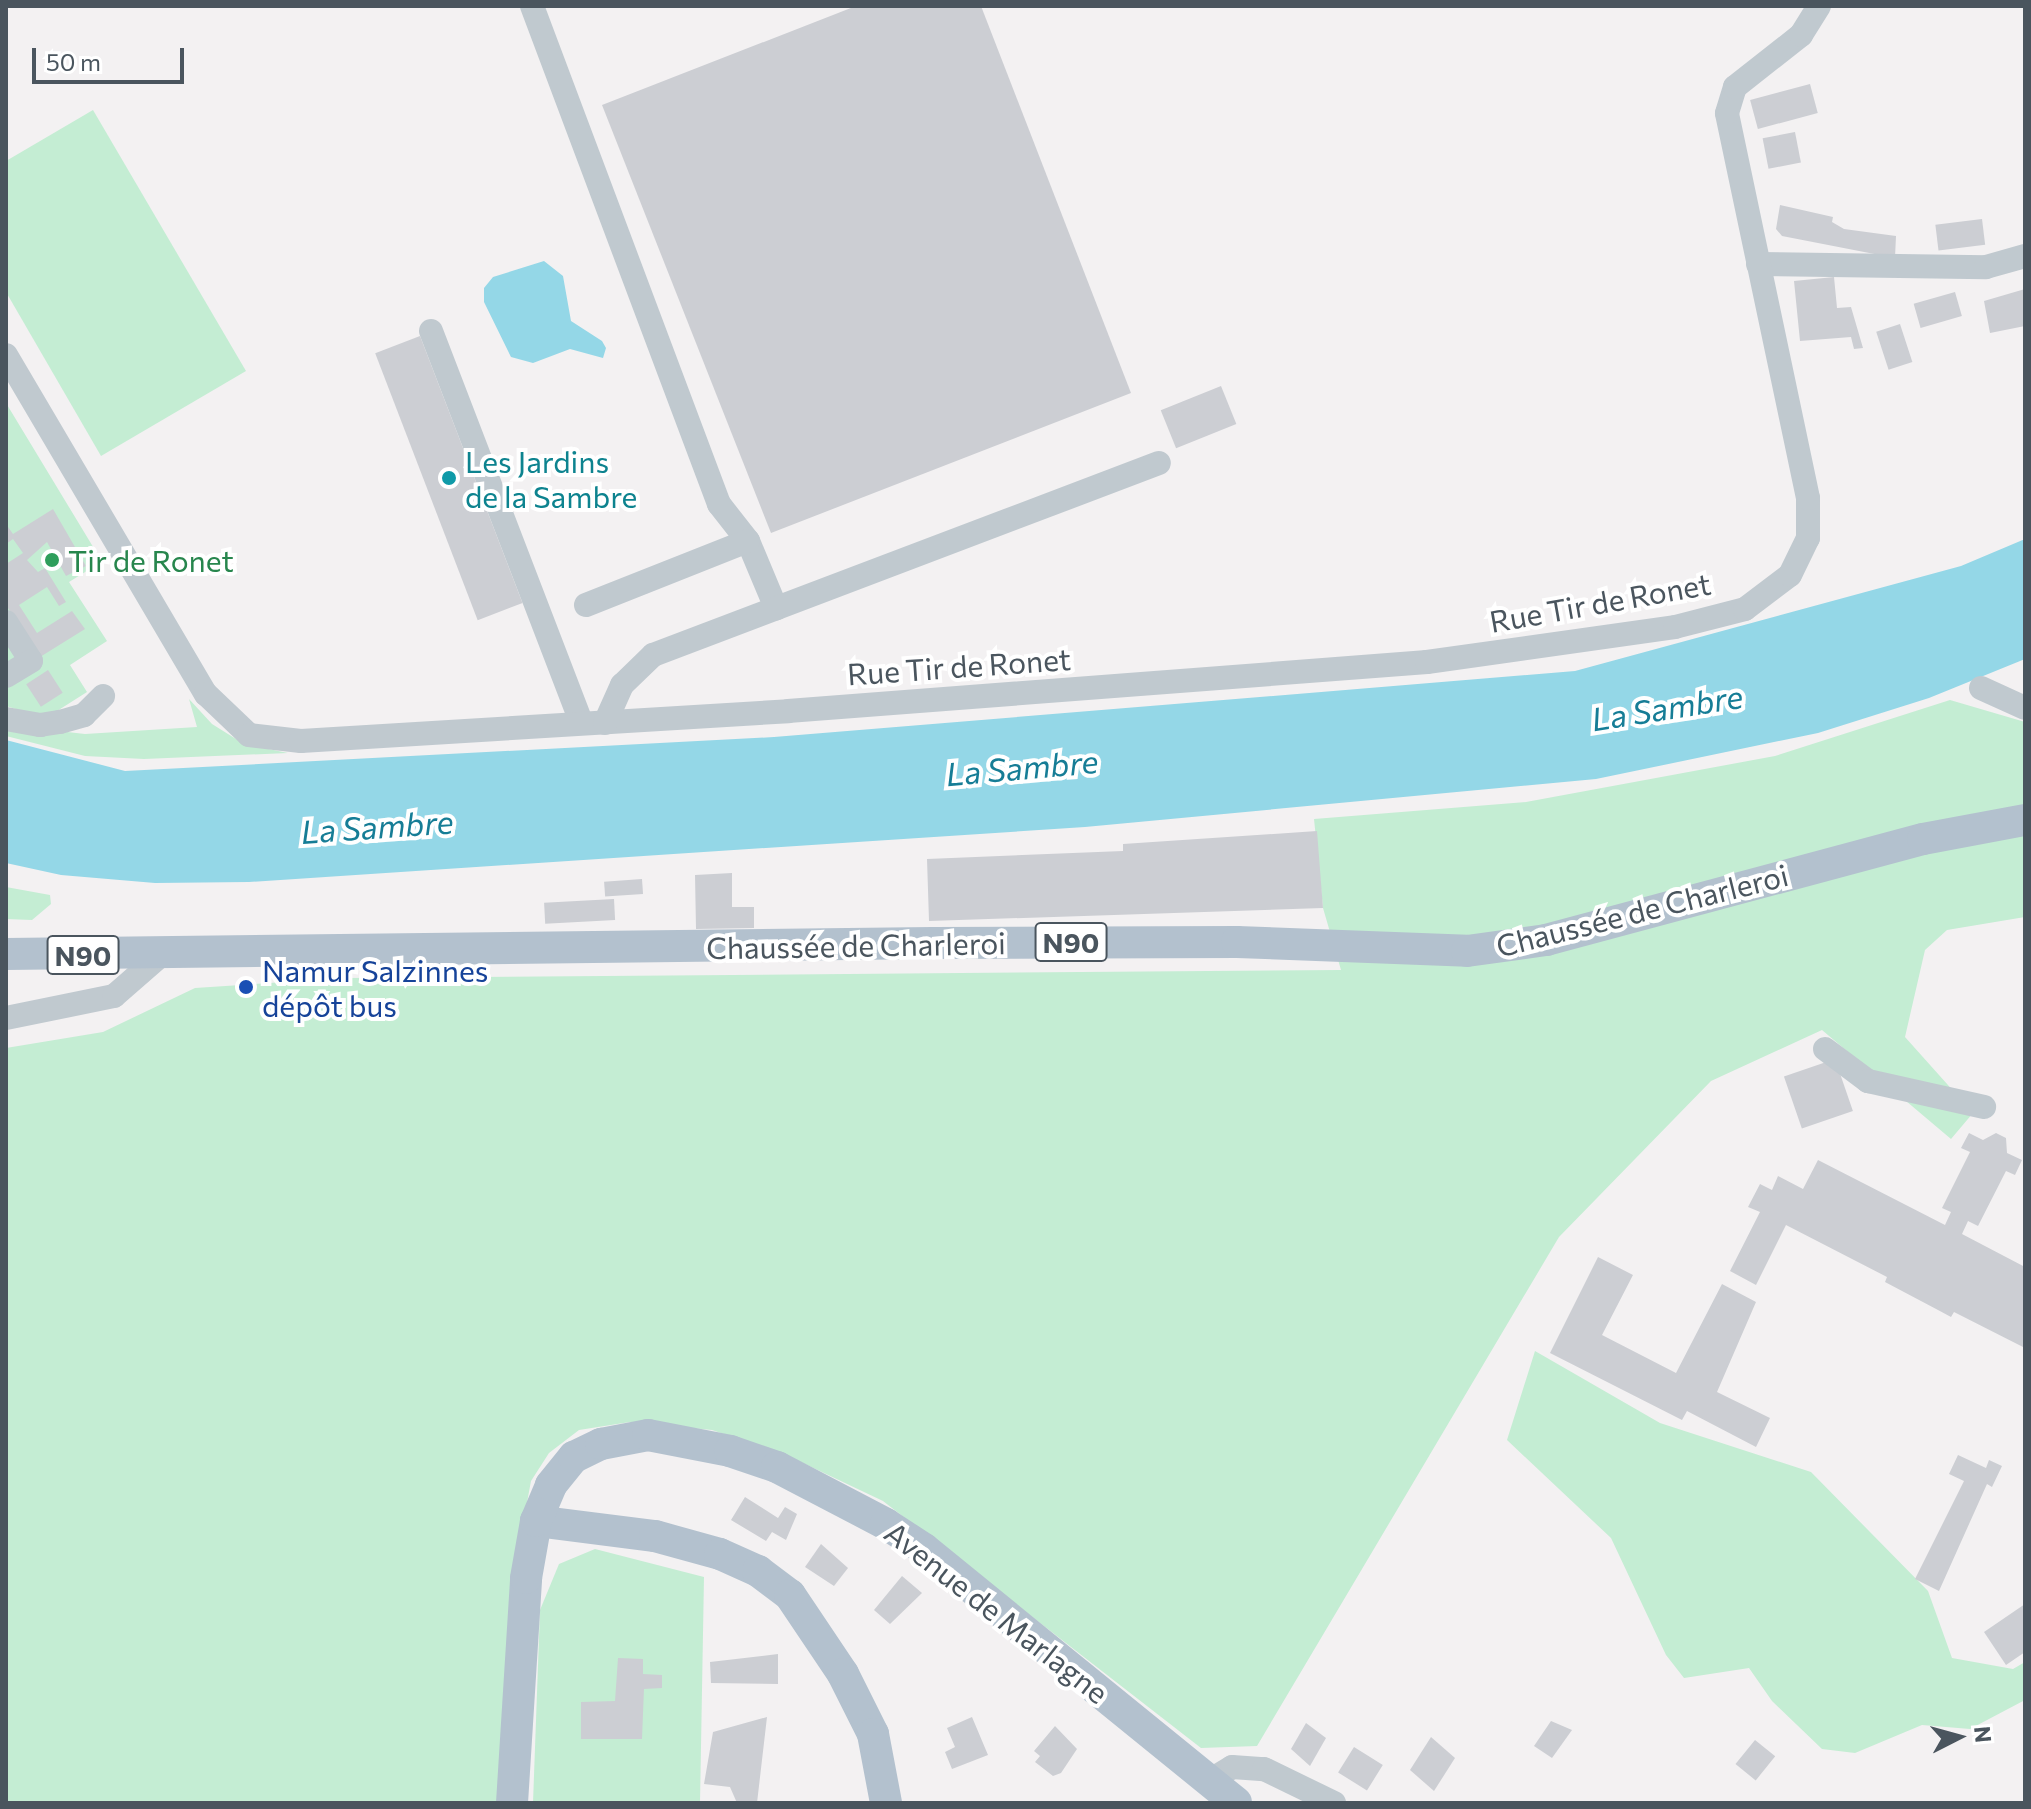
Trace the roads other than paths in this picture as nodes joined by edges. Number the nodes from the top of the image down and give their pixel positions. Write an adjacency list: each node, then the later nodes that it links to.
1 (532, 6): 8 (street)
2 (1819, 6): 4 (street, Rue Tir de Ronet)
3 (2025, 256): 4 (street)
4 (1758, 264): 17 (street, Rue Tir de Ronet)
5 (431, 331): 17 (street)
6 (6, 355): 17 (street, Rue Tir de Ronet)
7 (1159, 463): 10 (street)
8 (748, 541): 9 (street); 10 (street)
9 (586, 605)
10 (776, 608): 17 (street)
11 (6, 622): 12 (street)
12 (6, 676)
13 (1981, 688): 15 (street)
14 (103, 696): 16 (street)
15 (2025, 708)
16 (6, 719)
17 (593, 722)
18 (2025, 820): 20 (main road, Chaussée de Charleroi / N90)
19 (6, 954): 20 (main road, Chaussée de Charleroi / N90)
20 (161, 955): 21 (street)
21 (6, 1018)
22 (1825, 1049): 23 (street)
23 (1984, 1107)
24 (536, 1521): 25 (main road, Avenue de Marlagne); 26 (main road, Avenue de Marlagne); 27 (main road)
25 (1209, 1781): 28 (main road, Avenue de Marlagne); 29 (street)
26 (512, 1803)
27 (886, 1803)
28 (1236, 1803)
29 (1334, 1803)

